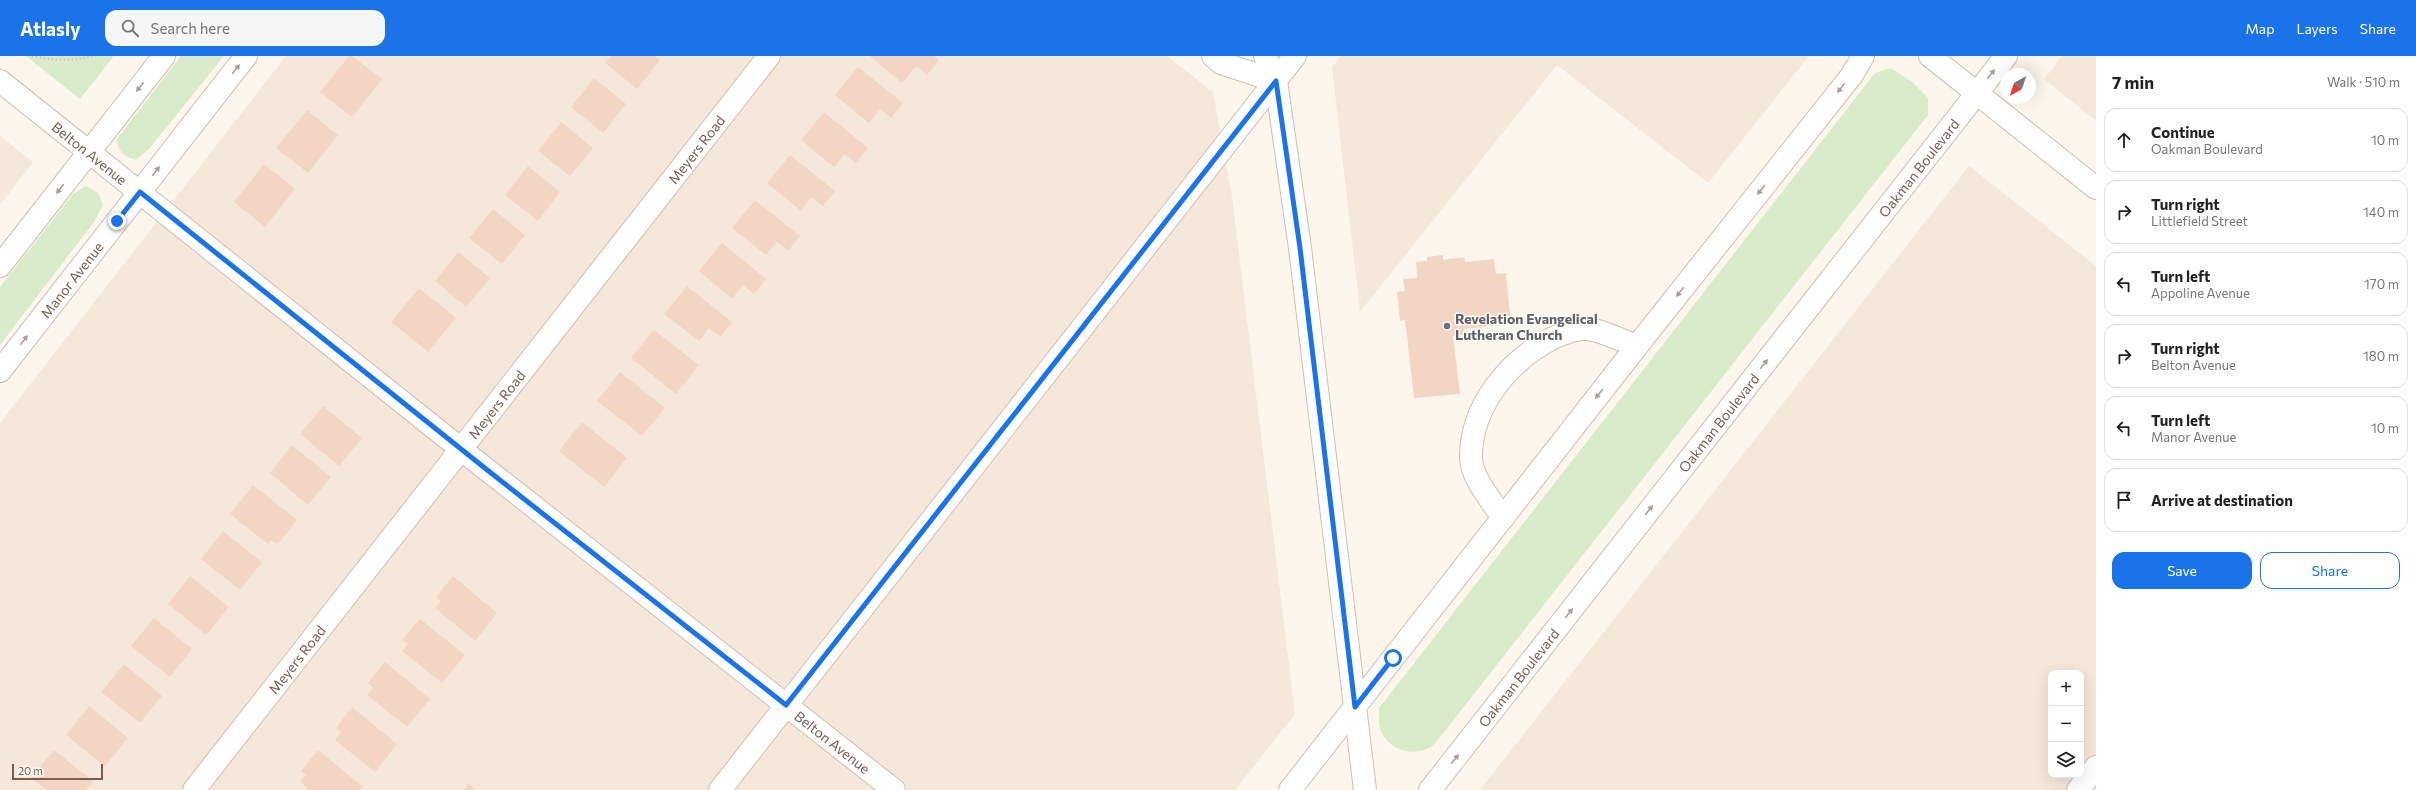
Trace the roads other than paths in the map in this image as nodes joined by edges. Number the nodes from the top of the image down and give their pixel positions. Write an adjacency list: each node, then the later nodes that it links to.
1 (164, 56): 14 (street, one-way to 14)
2 (246, 56): 16 (street, Manor Avenue, one-way to 2)
3 (769, 56): 20 (street, Meyers Road)
4 (1212, 56): 12 (street)
5 (1265, 56): 12 (street)
6 (1281, 56): 12 (street)
7 (1295, 56): 12 (street)
8 (1863, 56): 18 (street, one-way to 18)
9 (1930, 56): 13 (street)
10 (2006, 56): 13 (street, Oakman Boulevard, one-way to 10)
11 (0, 81): 14 (street, Belton Avenue)
12 (1276, 81): 22 (street); 23 (street)
13 (1976, 92): 15 (street); 30 (street, Oakman Boulevard, one-way to 13)
14 (90, 152): 16 (street, Belton Avenue); 17 (street, one-way to 17)
15 (2096, 188)
16 (140, 192): 19 (street, Manor Avenue, one-way to 16); 20 (street, Belton Avenue)
17 (0, 266)
18 (1637, 346): 21 (street, one-way to 21); 21 (street)
19 (0, 370)
20 (461, 448): 22 (street, Belton Avenue); 25 (street, Meyers Road)
21 (1503, 518): 23 (street)
22 (786, 705): 26 (street); 27 (street, Belton Avenue)
23 (1355, 707): 28 (street); 29 (street)
24 (2096, 767): 31 (street)
25 (194, 790)
26 (720, 790)
27 (894, 790)
28 (1290, 790)
29 (1365, 790)
30 (1430, 790)
31 (2078, 790)

